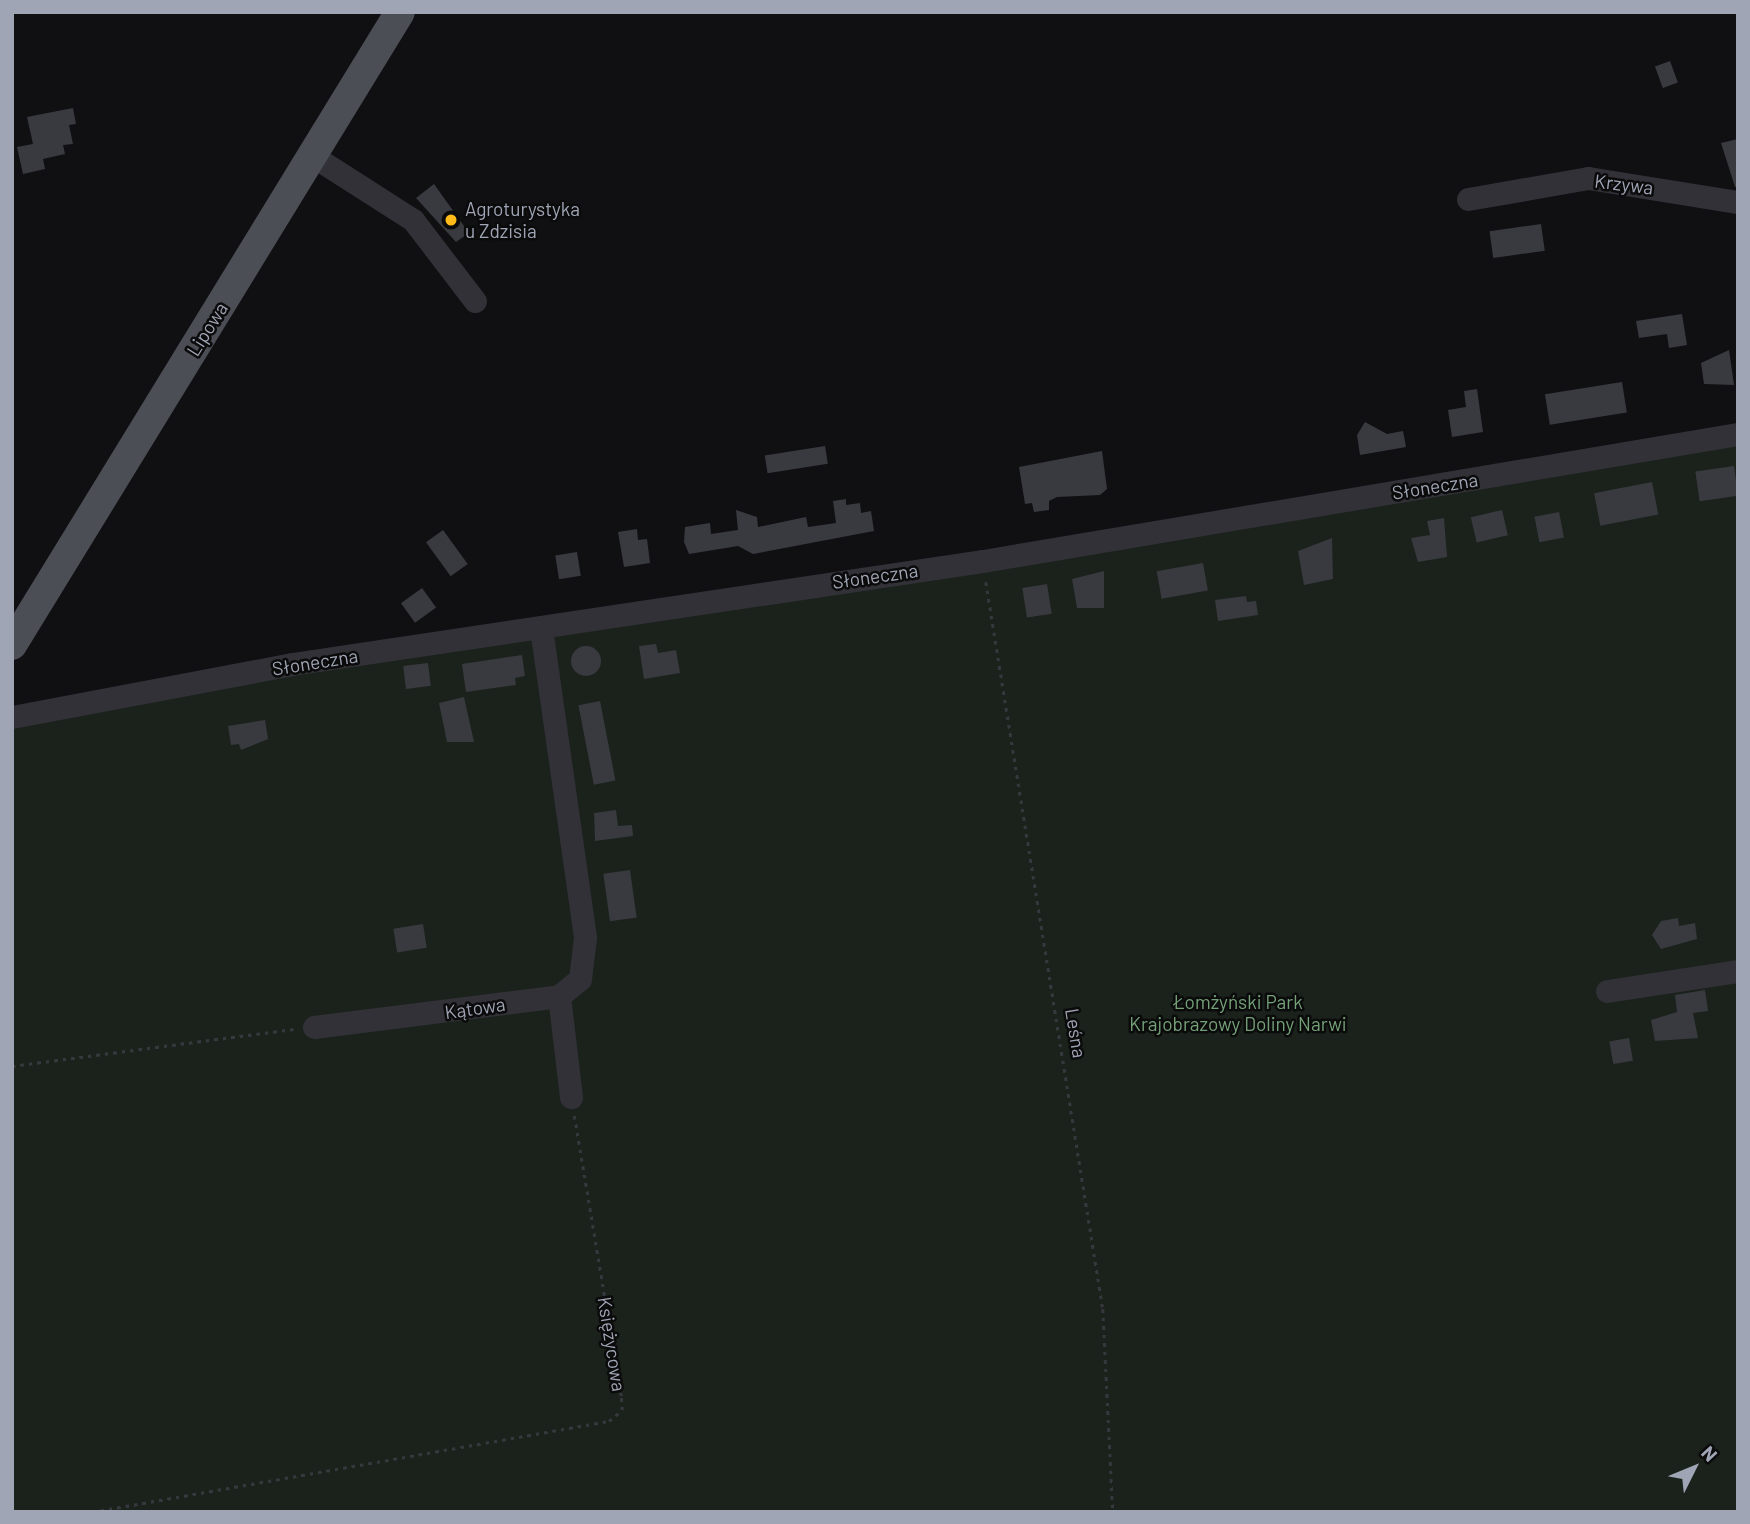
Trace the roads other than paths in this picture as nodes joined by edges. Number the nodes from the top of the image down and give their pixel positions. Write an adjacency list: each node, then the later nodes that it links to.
1 (400, 12): 2 (main road, Lipowa)
2 (313, 156): 5 (street); 8 (main road, Lipowa)
3 (1468, 200): 4 (street, Krzywa)
4 (1738, 202)
5 (475, 301)
6 (1738, 433): 7 (street, Słoneczna)
7 (541, 629): 9 (street, Słoneczna); 12 (street)
8 (12, 645)
9 (12, 717)
10 (1738, 971): 11 (street)
11 (1607, 991)
12 (559, 996): 13 (street, Kątowa); 14 (street)
13 (314, 1027)
14 (571, 1097)

